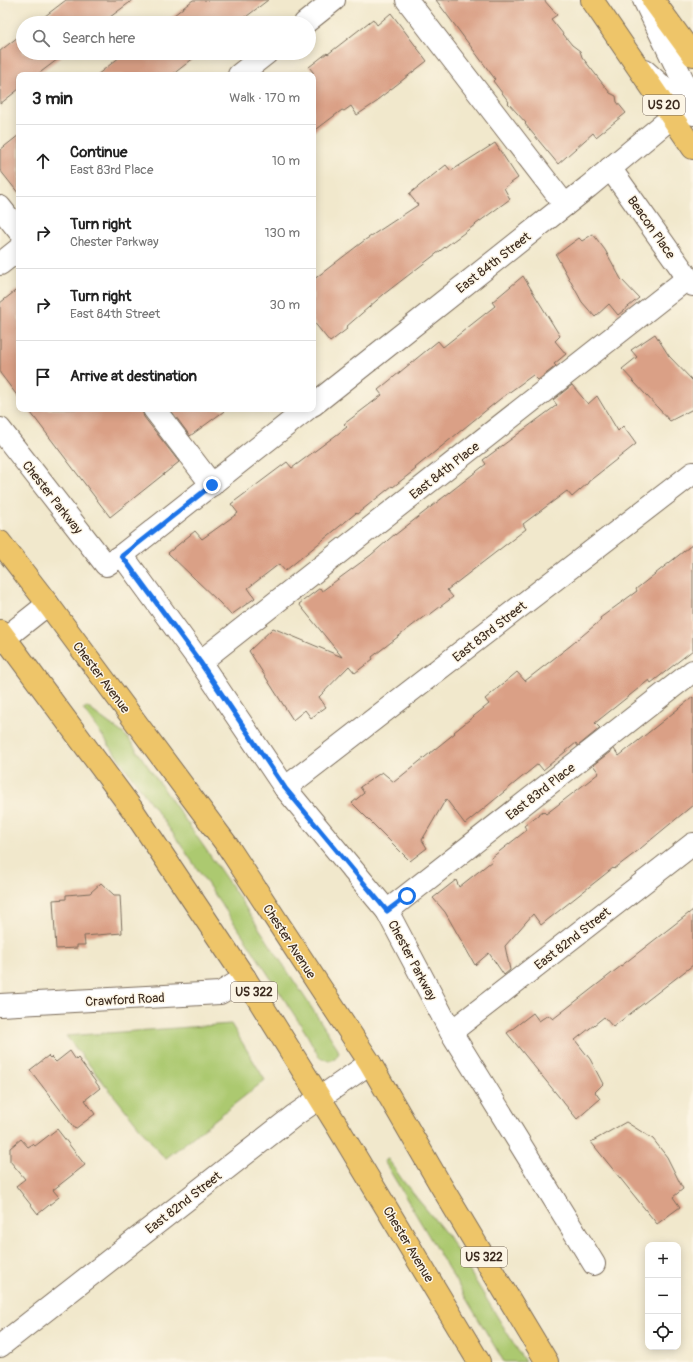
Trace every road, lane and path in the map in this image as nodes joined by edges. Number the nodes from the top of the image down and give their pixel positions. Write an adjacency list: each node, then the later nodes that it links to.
1 (334, 0): 6 (street)
2 (407, 0): 16 (street)
3 (592, 0): 9 (main road, US 20)
4 (644, 0): 11 (street)
5 (653, 0): 7 (main road)
6 (314, 16)
7 (693, 55)
8 (258, 60): 10 (street)
9 (635, 63): 12 (street); 13 (main road, US 20)
10 (243, 72)
11 (693, 101)
12 (693, 114)
13 (672, 117): 14 (main road, US 20); 15 (street, East 84th Street)
14 (693, 148)
15 (610, 168): 16 (street, East 84th Street); 21 (street, Beacon Place)
16 (565, 205): 22 (street, East 84th Street)
17 (0, 207): 18 (street)
18 (16, 227)
19 (16, 251): 20 (street)
20 (0, 264)
21 (690, 282): 32 (street, East 84th Place)
22 (316, 403)
23 (156, 412): 27 (street)
24 (304, 412): 27 (street)
25 (0, 429): 29 (street, Chester Parkway)
26 (693, 473): 34 (street, East 83rd Street)
27 (212, 485): 29 (street)
28 (0, 542): 30 (main road, Chester Avenue / US 322)
29 (114, 560): 32 (street, Chester Parkway)
30 (48, 604): 31 (street); 40 (main road, Chester Avenue / US 322)
31 (2, 637): 37 (main road, Chester Avenue / US 322)
32 (200, 662): 34 (street, Chester Parkway)
33 (693, 671): 36 (street, East 83rd Place)
34 (285, 788): 36 (street, Chester Parkway)
35 (693, 844): 39 (street, East 82nd Street)
36 (387, 911): 39 (street, Chester Parkway)
37 (245, 978): 38 (street, Crawford Road); 41 (main road, Chester Avenue / US 322)
38 (0, 1006)
39 (451, 1032): 42 (street, Chester Parkway)
40 (370, 1063): 41 (street, East 82nd Street); 45 (main road, Chester Avenue / US 322)
41 (320, 1097): 43 (street, East 82nd Street); 44 (main road, Chester Avenue / US 322)
42 (594, 1264)
43 (0, 1346)
44 (479, 1362)
45 (547, 1362)

